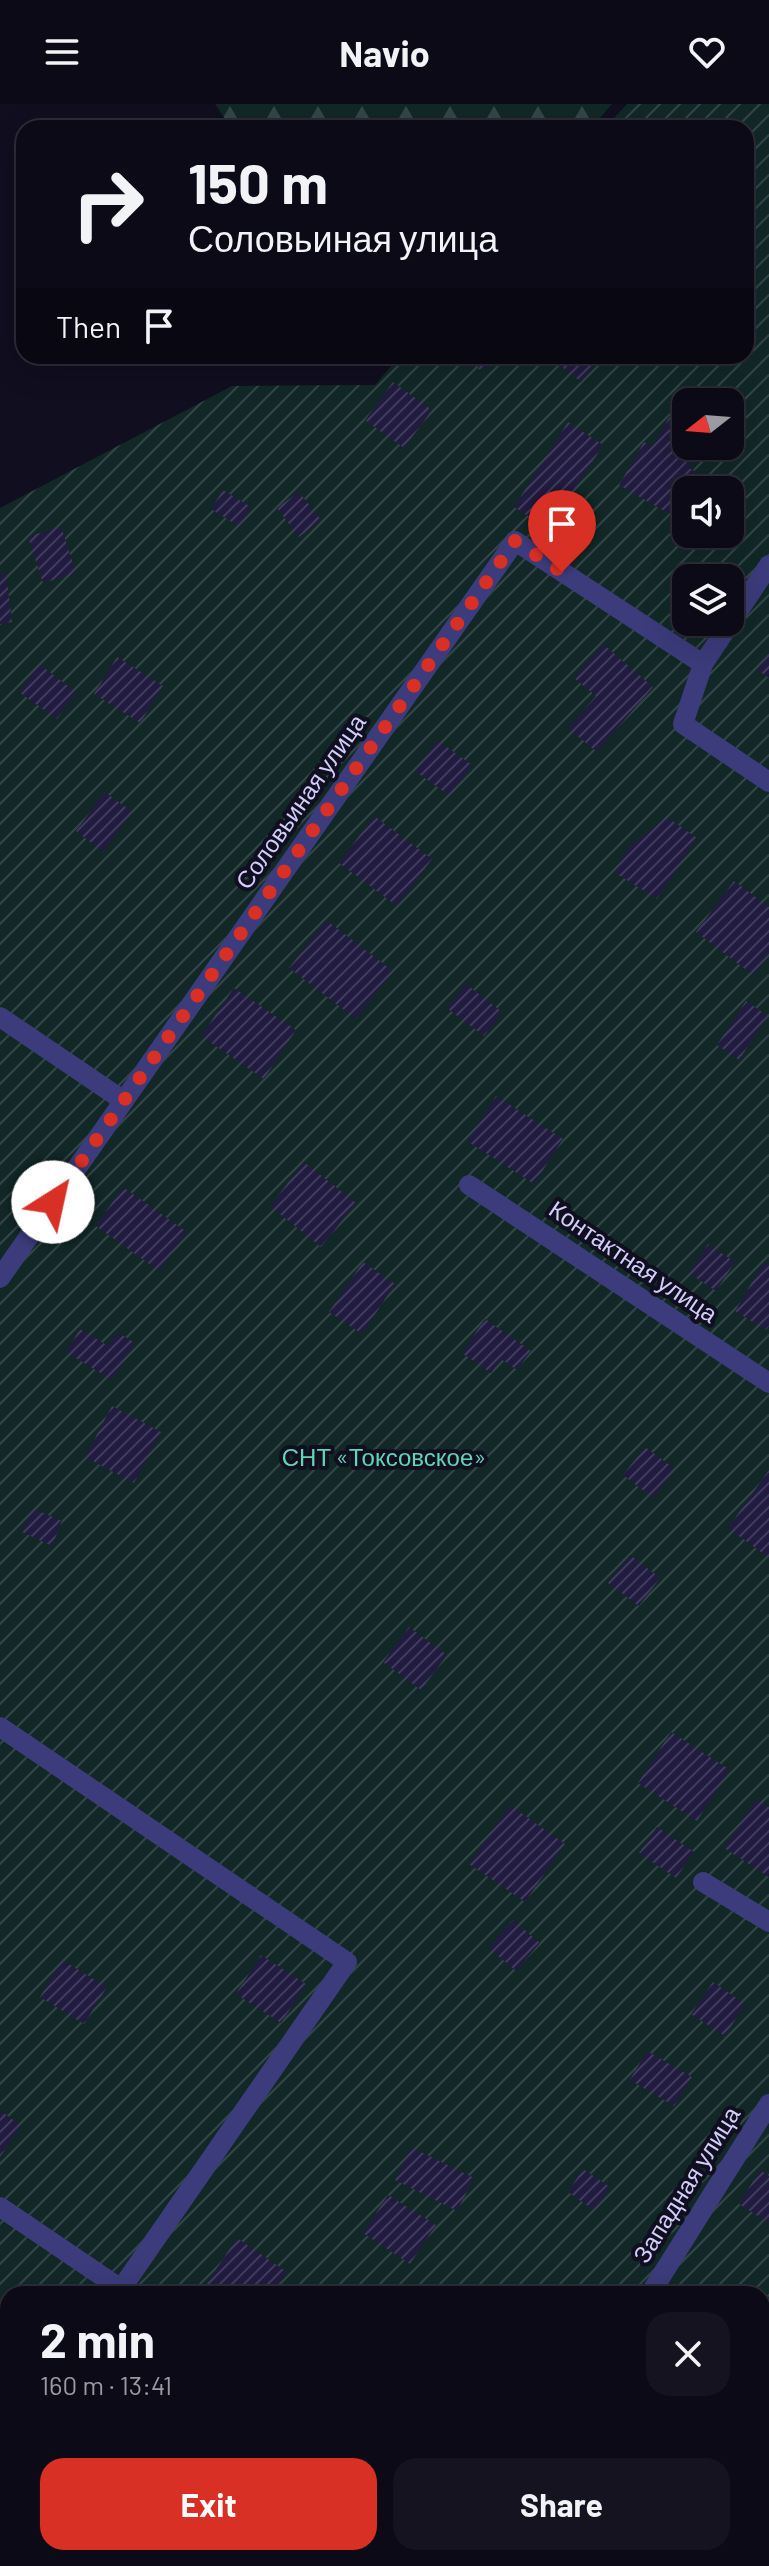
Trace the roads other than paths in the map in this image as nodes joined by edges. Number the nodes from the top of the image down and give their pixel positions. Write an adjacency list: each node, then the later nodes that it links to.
1 (769, 565): 2 (street)
2 (703, 664): 3 (street); 5 (street, Соловьиная улица)
3 (769, 782)
4 (0, 1017): 5 (street)
5 (124, 1101): 7 (street, Соловьиная улица)
6 (469, 1185): 8 (street, Контактная улица)
7 (0, 1278)
8 (769, 1383)
9 (0, 1727): 15 (street)
10 (703, 1882): 11 (street)
11 (769, 1922)
12 (769, 2104): 16 (street, Западная улица)
13 (0, 2207): 14 (street)
14 (117, 2286)
15 (123, 2286)
16 (655, 2286)

